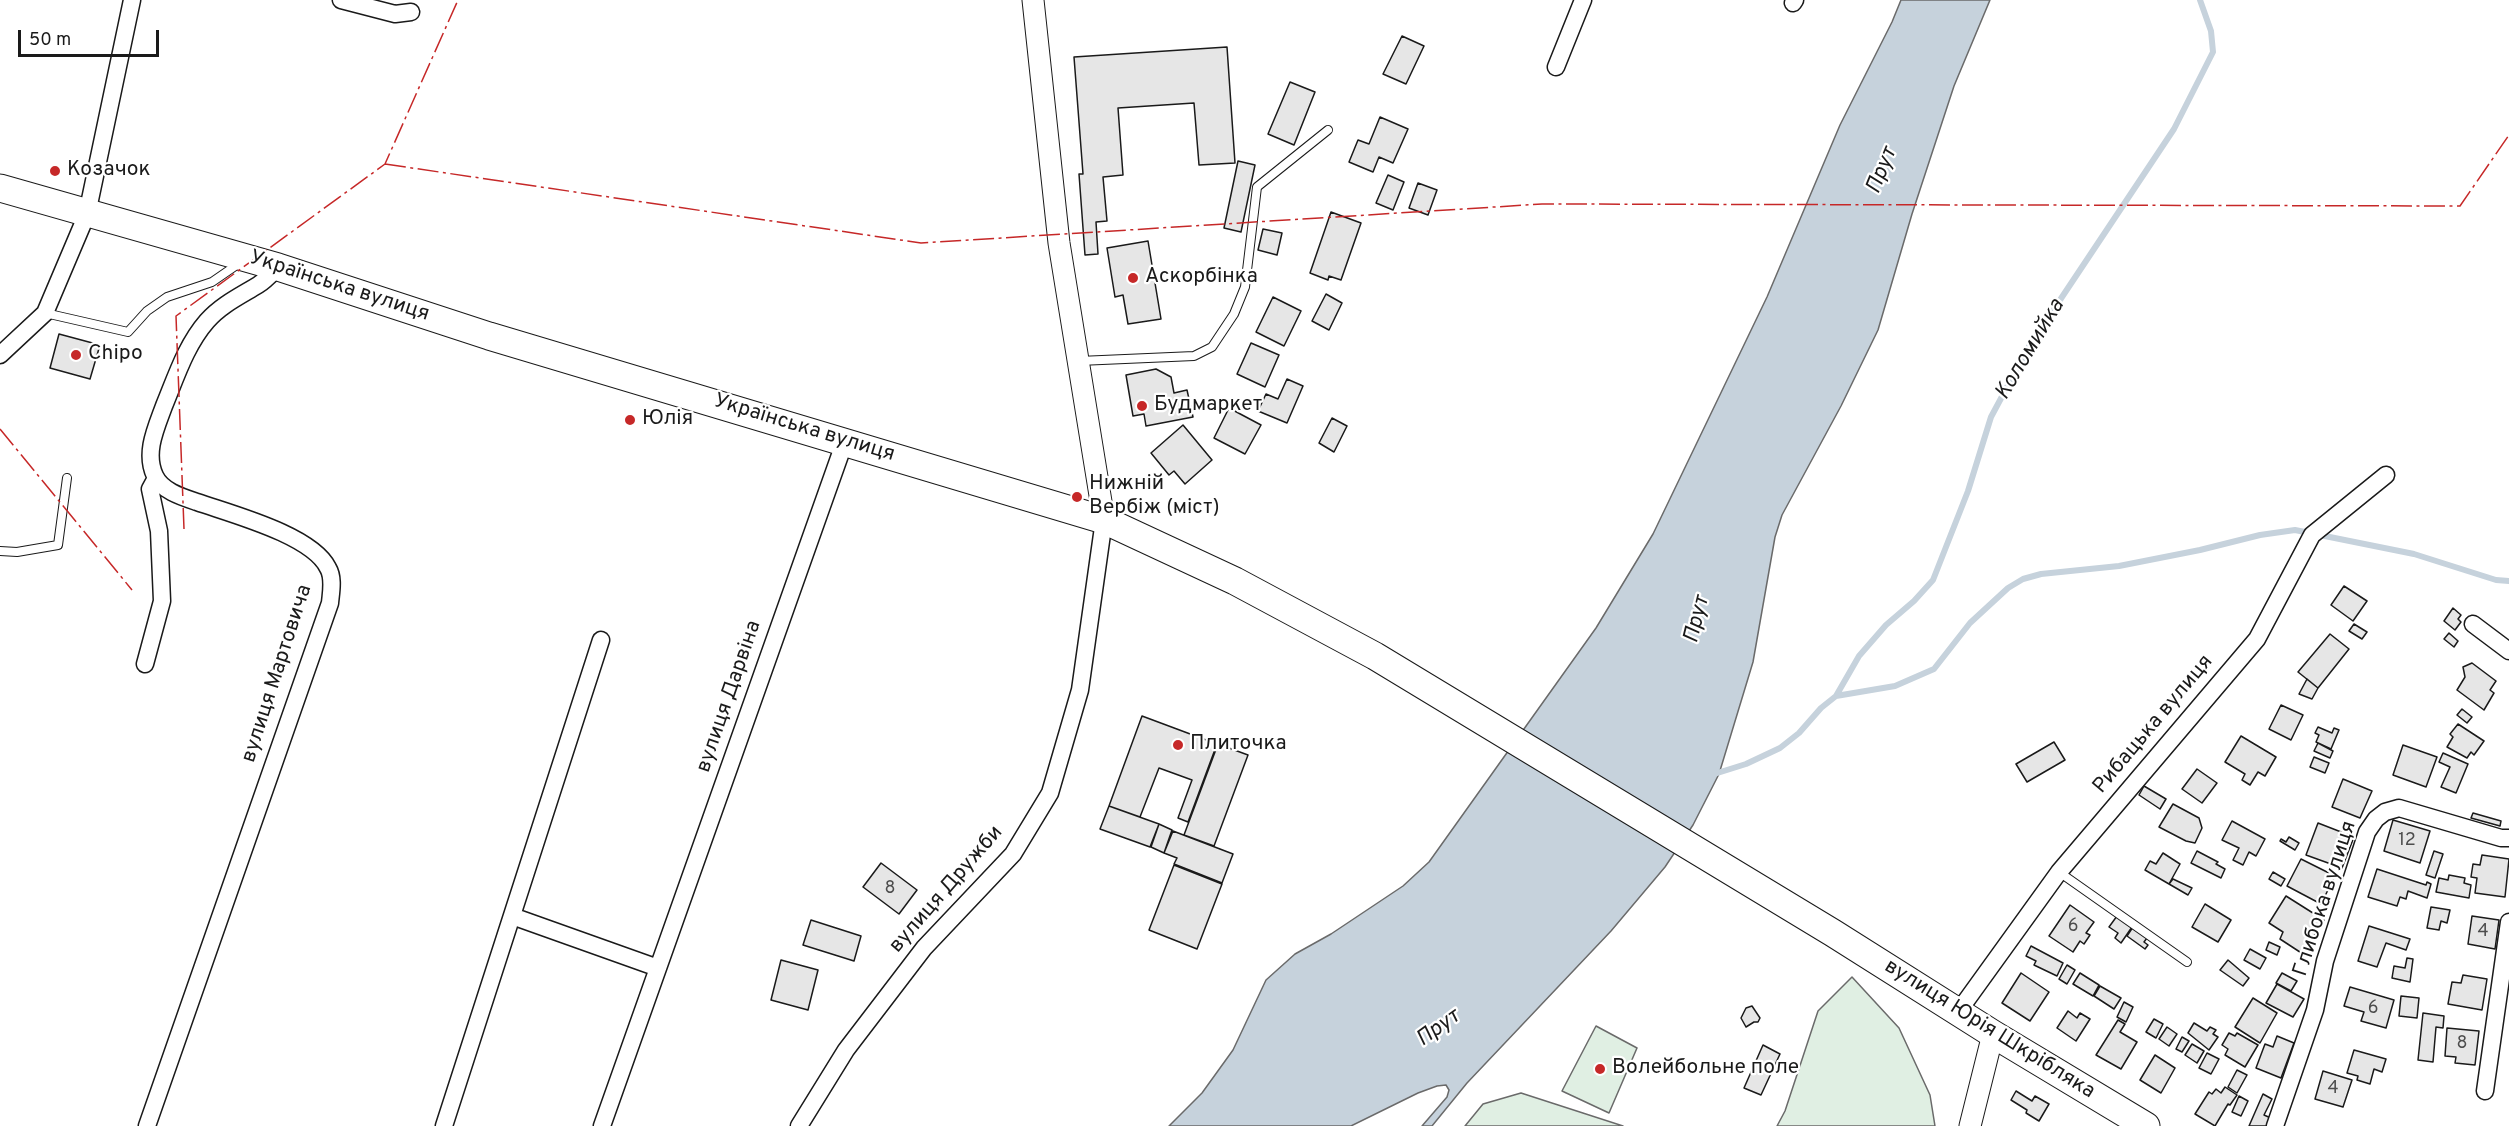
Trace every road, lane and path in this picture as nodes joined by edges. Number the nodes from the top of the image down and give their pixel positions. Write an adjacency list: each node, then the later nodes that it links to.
1 (132, 0): 9 (street)
2 (341, 0): 5 (street)
3 (1033, 0): 14 (street)
4 (1583, 0): 6 (street)
5 (411, 12)
6 (1556, 67)
7 (1328, 130): 14 (lane)
8 (0, 188): 9 (main road, Українська вулиця)
9 (87, 214): 10 (main road, Українська вулиця); 12 (street)
10 (247, 258): 11 (main road, Українська вулиця); 12 (lane)
11 (278, 267): 15 (main road, Українська вулиця); 18 (street)
12 (45, 313): 13 (street)
13 (0, 355)
14 (1079, 362): 19 (street)
15 (844, 441): 19 (main road, Українська вулиця); 31 (street, вулиця Дарвіна)
16 (2386, 475): 27 (street, Рибацька вулиця)
17 (67, 478): 20 (lane)
18 (156, 478): 25 (street); 35 (street, вулиця Мартовича)
19 (1104, 520): 24 (main road, Українська вулиця); 38 (street, вулиця Дружби)
20 (0, 551)
21 (2473, 624): 23 (street)
22 (601, 640): 28 (street)
23 (2509, 651)
24 (1375, 656): 32 (main road, вулиця Юрія Шкрібляка)
25 (145, 664)
26 (2509, 838): 41 (street, Глибока вулиця)
27 (2059, 872): 30 (lane); 32 (street, Рибацька вулиця)
28 (512, 916): 31 (street); 36 (street)
29 (2509, 922): 34 (street)
30 (2187, 962)
31 (658, 968): 37 (street, вулиця Дарвіна)
32 (1958, 1012): 33 (main road, вулиця Юрія Шкрібляка)
33 (1993, 1034): 39 (street); 40 (main road, вулиця Юрія Шкрібляка)
34 (2485, 1091)
35 (147, 1126)
36 (444, 1126)
37 (602, 1126)
38 (799, 1126)
39 (1970, 1126)
40 (2146, 1126)
41 (2275, 1126)

